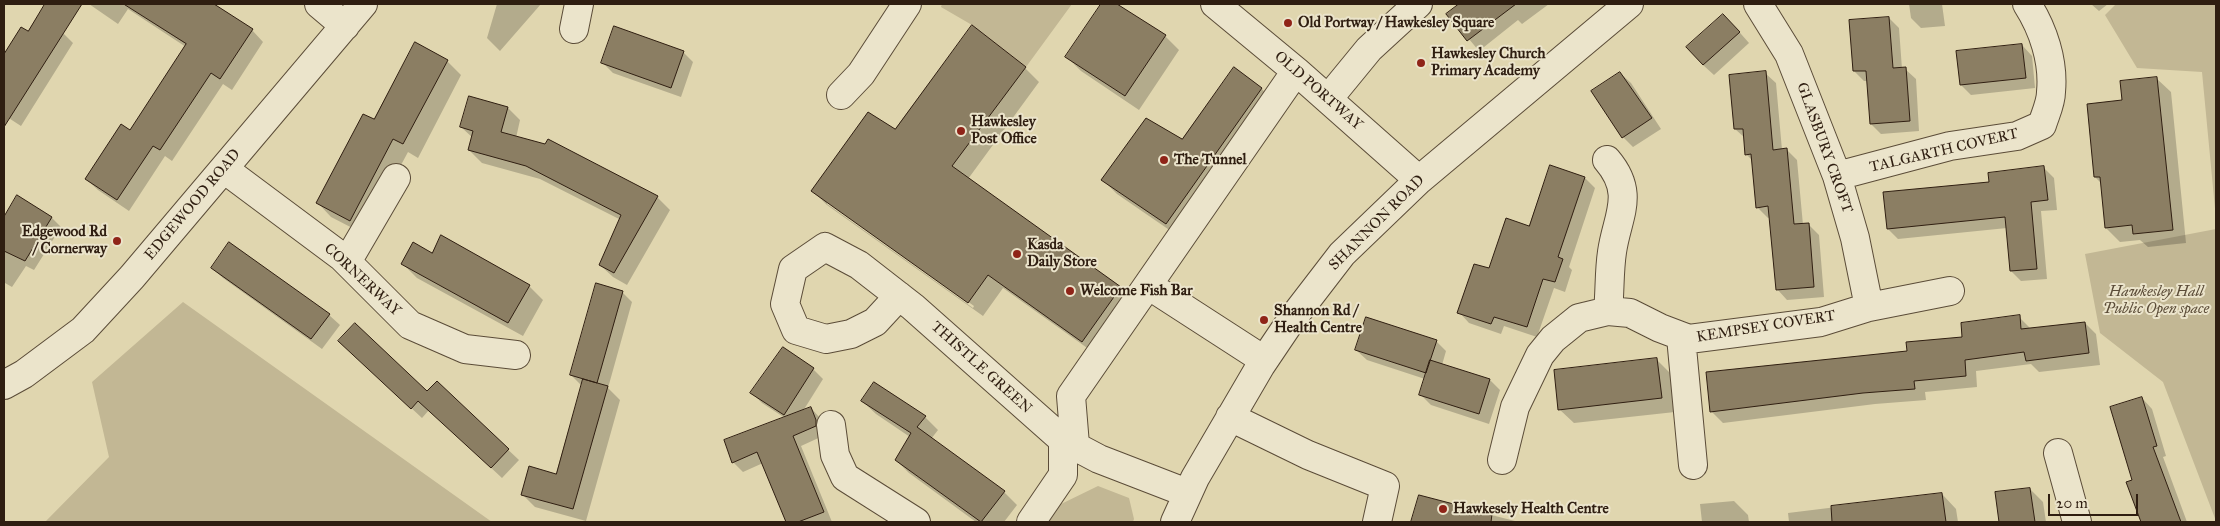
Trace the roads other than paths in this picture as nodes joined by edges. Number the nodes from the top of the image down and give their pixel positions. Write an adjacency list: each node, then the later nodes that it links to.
1 (319, 4): 9 (street)
2 (363, 4): 9 (street, EDGEWOOD ROAD)
3 (908, 4): 11 (street)
4 (1215, 4): 10 (street, OLD PORTWAY)
5 (1418, 4): 12 (street)
6 (1629, 4): 17 (street, SHANNON ROAD)
7 (1758, 4): 15 (street, GLASBURY CROFT)
8 (2027, 4): 15 (street, TALGARTH COVERT)
9 (345, 26): 14 (street, EDGEWOOD ROAD)
10 (1296, 71): 12 (street, OLD PORTWAY); 19 (street)
11 (841, 95)
12 (1328, 99): 17 (street, OLD PORTWAY)
13 (1607, 160): 23 (street)
14 (224, 169): 18 (street, CORNERWAY); 27 (street, EDGEWOOD ROAD)
15 (1837, 176): 22 (street, GLASBURY CROFT)
16 (396, 178): 18 (street)
17 (1419, 180): 26 (street, SHANNON ROAD)
18 (347, 262): 25 (street, CORNERWAY)
19 (1148, 285): 26 (street); 30 (street)
20 (1950, 291): 22 (street)
21 (899, 296): 30 (street, THISTLE GREEN)
22 (1869, 307): 24 (street, KEMPSEY COVERT)
23 (1608, 311): 24 (street, KEMPSEY COVERT); 32 (street, KEMPSEY COVERT)
24 (1681, 337): 33 (street)
25 (516, 355)
26 (1264, 360): 28 (street, SHANNON ROAD)
27 (4, 385)
28 (1230, 417): 34 (street, SHANNON ROAD); 38 (street)
29 (831, 425): 35 (street)
30 (1069, 443): 34 (street, THISTLE GREEN); 36 (street)
31 (2058, 453): 39 (street)
32 (1502, 460)
33 (1693, 465)
34 (1187, 493): 37 (street, SHANNON ROAD)
35 (916, 522)
36 (1031, 522)
37 (1175, 522)
38 (1377, 522)
39 (2077, 522)

